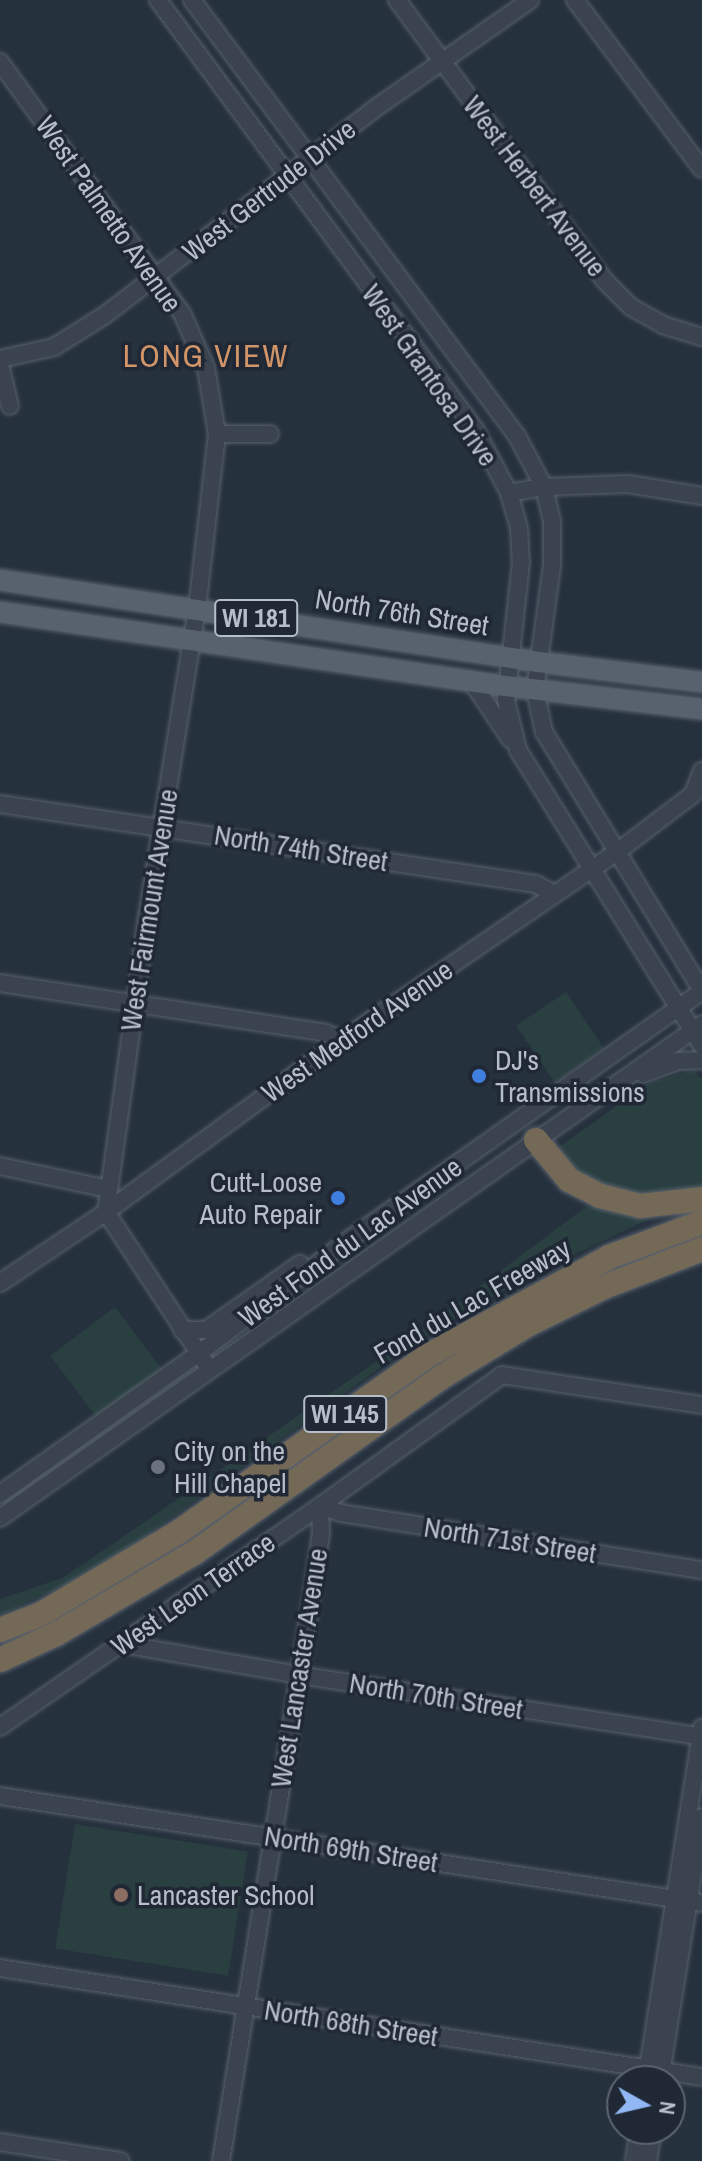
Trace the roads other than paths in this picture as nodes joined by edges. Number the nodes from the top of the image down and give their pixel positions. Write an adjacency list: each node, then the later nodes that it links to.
1 (158, 0): 10 (street, West Grantosa Drive)
2 (192, 0): 9 (street, West Grantosa Drive)
3 (397, 0): 7 (street, West Herbert Avenue)
4 (530, 0): 7 (street, West Gertrude Drive)
5 (575, 0): 8 (street)
6 (0, 62): 11 (street, West Palmetto Avenue)
7 (443, 63): 9 (street, West Gertrude Drive); 12 (street, West Herbert Avenue)
8 (699, 159)
9 (308, 160): 10 (street, West Gertrude Drive); 18 (street, West Grantosa Drive)
10 (288, 177): 11 (street, West Gertrude Drive); 19 (street, West Grantosa Drive)
11 (157, 276): 13 (street, West Gertrude Drive); 16 (street, West Palmetto Avenue)
12 (702, 337)
13 (0, 359)
14 (0, 365): 15 (street)
15 (10, 406)
16 (217, 434): 17 (street); 22 (street, West Palmetto Avenue)
17 (270, 434)
18 (544, 487): 19 (street); 20 (street); 26 (street, West Grantosa Drive)
19 (509, 493): 25 (street, West Grantosa Drive)
20 (702, 496)
21 (0, 580): 22 (main road, North 76th Street / WI 181)
22 (197, 609): 24 (street, West Fairmount Avenue); 25 (main road, North 76th Street / WI 181)
23 (0, 612): 24 (main road, North 76th Street / WI 181)
24 (191, 639): 27 (main road, North 76th Street / WI 181); 37 (street, West Fairmount Avenue)
25 (512, 658): 26 (main road, North 76th Street / WI 181); 29 (street, West Grantosa Drive)
26 (538, 662): 28 (main road, North 76th Street / WI 181); 30 (street, West Grantosa Drive)
27 (472, 682): 29 (main road, North 76th Street / WI 181); 32 (street)
28 (702, 682)
29 (508, 687): 30 (main road, North 76th Street / WI 181); 32 (street, West Grantosa Drive)
30 (535, 690): 31 (main road, North 76th Street / WI 181); 33 (street, West Grantosa Drive)
31 (702, 709)
32 (518, 750): 35 (street, West Grantosa Drive)
33 (560, 761): 35 (street); 38 (street, West Grantosa Drive)
34 (702, 771): 38 (street, West Medford Avenue)
35 (535, 778): 39 (street, West Grantosa Drive)
36 (0, 804): 37 (street, North 74th Street)
37 (163, 827): 40 (street, North 74th Street); 43 (street, West Fairmount Avenue)
38 (617, 852): 39 (street, West Medford Avenue); 42 (street, West Grantosa Drive)
39 (589, 868): 40 (street, West Medford Avenue); 44 (street, West Grantosa Drive)
40 (552, 893): 46 (street, West Medford Avenue)
41 (0, 983): 43 (street)
42 (702, 991): 44 (street, West Fond du Lac Avenue)
43 (134, 1002): 46 (street); 53 (street, West Fairmount Avenue)
44 (677, 1007): 45 (street, West Grantosa Drive); 50 (street, West Fond du Lac Avenue)
45 (698, 1027): 47 (street, West Grantosa Drive); 49 (street, West Fond du Lac Avenue)
46 (342, 1040): 55 (street, West Medford Avenue)
47 (702, 1046)
48 (702, 1060): 49 (street)
49 (608, 1088): 51 (street, West Fond du Lac Avenue)
50 (507, 1128): 51 (street); 58 (street, West Fond du Lac Avenue)
51 (536, 1140): 54 (highway); 62 (street, West Fond du Lac Avenue)
52 (0, 1166): 53 (street)
53 (108, 1189): 55 (street, West Fairmount Avenue)
54 (702, 1199)
55 (106, 1212): 59 (street, West Medford Avenue); 60 (street)
56 (702, 1222): 68 (highway, Fond du Lac Freeway / WI 145)
57 (702, 1249): 70 (highway, Fond du Lac Freeway / WI 145)
58 (325, 1259): 60 (street); 61 (street, West Fond du Lac Avenue)
59 (0, 1283)
60 (182, 1330): 61 (street)
61 (198, 1354): 62 (street); 64 (street, West Fond du Lac Avenue)
62 (210, 1370): 66 (street, West Fond du Lac Avenue)
63 (702, 1405): 65 (street, West Leon Terrace)
64 (0, 1494)
65 (320, 1506): 67 (street, North 71st Street); 69 (street, West Leon Terrace); 71 (street, West Lancaster Avenue)
66 (0, 1518)
67 (702, 1570)
68 (0, 1630)
69 (122, 1644): 71 (street, North 70th Street); 72 (street, West Leon Terrace)
70 (0, 1660)
71 (299, 1675): 73 (street, North 70th Street); 76 (street, West Lancaster Avenue)
72 (0, 1727)
73 (701, 1733): 77 (street)
74 (0, 1796): 76 (street, North 69th Street)
75 (702, 1817): 77 (street)
76 (272, 1837): 77 (street, North 69th Street); 79 (street, West Lancaster Avenue)
77 (689, 1901): 80 (street)
78 (0, 1968): 79 (street, North 68th Street)
79 (245, 2006): 81 (street, North 68th Street); 84 (street, West Lancaster Avenue)
80 (656, 2065)
81 (606, 2067)
82 (0, 2142): 83 (street)
83 (121, 2161)
84 (221, 2161)

